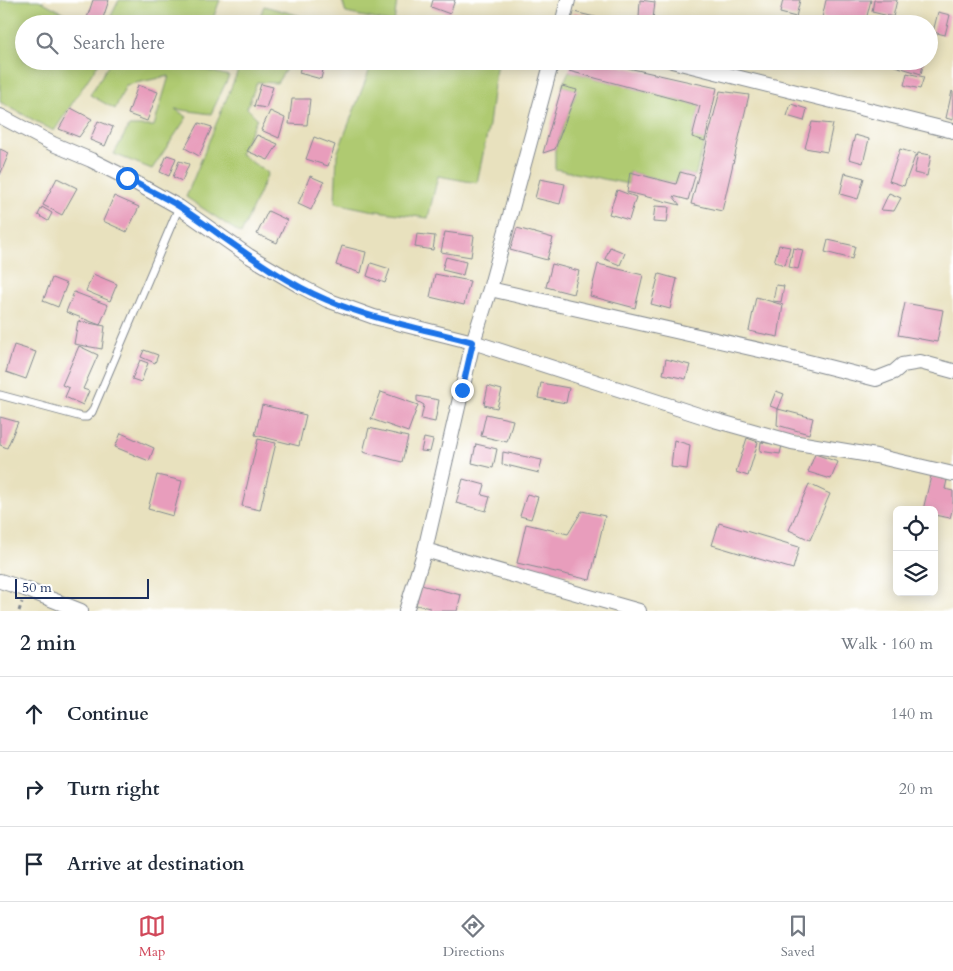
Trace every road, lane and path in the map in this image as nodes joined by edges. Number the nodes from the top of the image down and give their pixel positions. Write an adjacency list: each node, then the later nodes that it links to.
1 (568, 0): 2 (street)
2 (564, 15)
3 (550, 70): 8 (street)
4 (708, 70): 6 (street)
5 (0, 116): 7 (street)
6 (953, 131)
7 (179, 207): 9 (street); 11 (lane)
8 (490, 289): 9 (street); 10 (street)
9 (473, 342): 12 (street); 13 (street)
10 (953, 371)
11 (0, 395)
12 (953, 474)
13 (425, 550): 16 (street); 17 (street)
14 (0, 581): 15 (street)
15 (81, 611)
16 (406, 611)
17 (640, 611)

